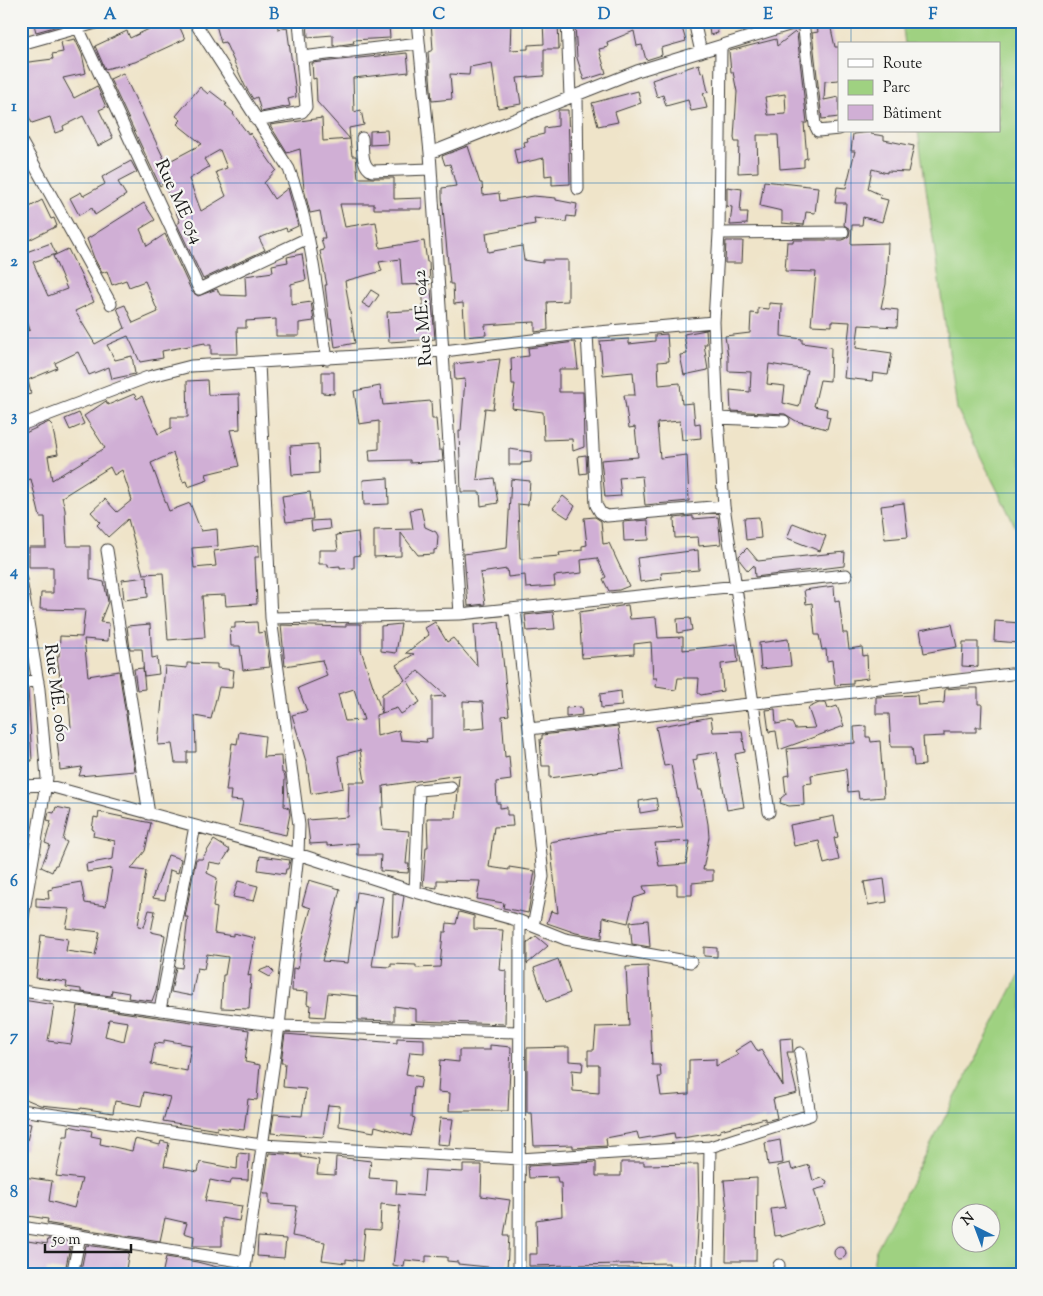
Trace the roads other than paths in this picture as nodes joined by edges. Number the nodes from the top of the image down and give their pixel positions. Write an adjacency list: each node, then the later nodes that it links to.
1 (103, 21): 8 (street)
2 (194, 21): 15 (street)
3 (299, 21): 13 (street)
4 (417, 21): 9 (street, Rue ME. 042)
5 (567, 21): 14 (street)
6 (694, 21): 12 (street)
7 (803, 21): 11 (street); 16 (street)
8 (76, 25): 10 (street); 24 (street, Rue ME 054)
9 (419, 43): 13 (street); 19 (street, Rue ME. 042)
10 (21, 44)
11 (721, 46): 12 (street); 23 (street)
12 (701, 52): 14 (street)
13 (302, 56): 15 (street)
14 (574, 96): 19 (street); 21 (street)
15 (256, 120): 24 (street)
16 (838, 130)
17 (362, 138): 20 (street)
18 (21, 142): 25 (street)
19 (430, 153): 20 (street, Rue ME. 042)
20 (431, 169): 28 (street, Rue ME. 042)
21 (578, 189)
22 (843, 232): 23 (street)
23 (719, 233): 26 (street)
24 (308, 238): 29 (street)
25 (111, 304)
26 (714, 322): 27 (street); 31 (street)
27 (587, 333): 28 (street); 34 (street)
28 (444, 351): 29 (street); 41 (street, Rue ME. 042)
29 (327, 359): 30 (street)
30 (258, 363): 33 (street); 42 (street)
31 (718, 418): 32 (street); 34 (street)
32 (784, 421)
33 (21, 424)
34 (724, 506): 38 (street)
35 (107, 550): 52 (street)
36 (846, 575): 38 (street)
37 (21, 580): 39 (street, Rue ME. 060)
38 (737, 585): 40 (street); 46 (street)
39 (23, 598): 44 (street, Rue ME. 060)
40 (515, 609): 41 (street); 47 (street)
41 (460, 614): 42 (street)
42 (271, 618): 54 (street)
43 (1011, 674): 46 (street)
44 (38, 681): 45 (street); 49 (street, Rue ME. 060)
45 (21, 682)
46 (753, 703): 47 (street); 51 (street)
47 (529, 729): 57 (street)
48 (21, 786): 49 (street)
49 (46, 786): 52 (street); 58 (street, Rue ME. 060)
50 (451, 787): 55 (street)
51 (768, 812)
52 (149, 814): 53 (street)
53 (196, 826): 54 (street); 61 (street)
54 (298, 854): 55 (street); 62 (street)
55 (415, 892): 56 (street)
56 (520, 921): 57 (street); 63 (street)
57 (533, 926): 59 (street)
58 (21, 928)
59 (691, 962)
60 (21, 991): 61 (street)
61 (160, 1010): 62 (street)
62 (279, 1026): 63 (street); 66 (street)
63 (518, 1032): 68 (street)
64 (800, 1053): 67 (street)
65 (21, 1110): 66 (street)
66 (262, 1145): 68 (street); 71 (street)
67 (710, 1147): 68 (street); 72 (street)
68 (520, 1159): 75 (street)
69 (21, 1227): 70 (street)
70 (80, 1236): 71 (street); 73 (street)
71 (246, 1262): 74 (street)
72 (708, 1274): 75 (street)
73 (72, 1275)
74 (244, 1275)
75 (519, 1275)

